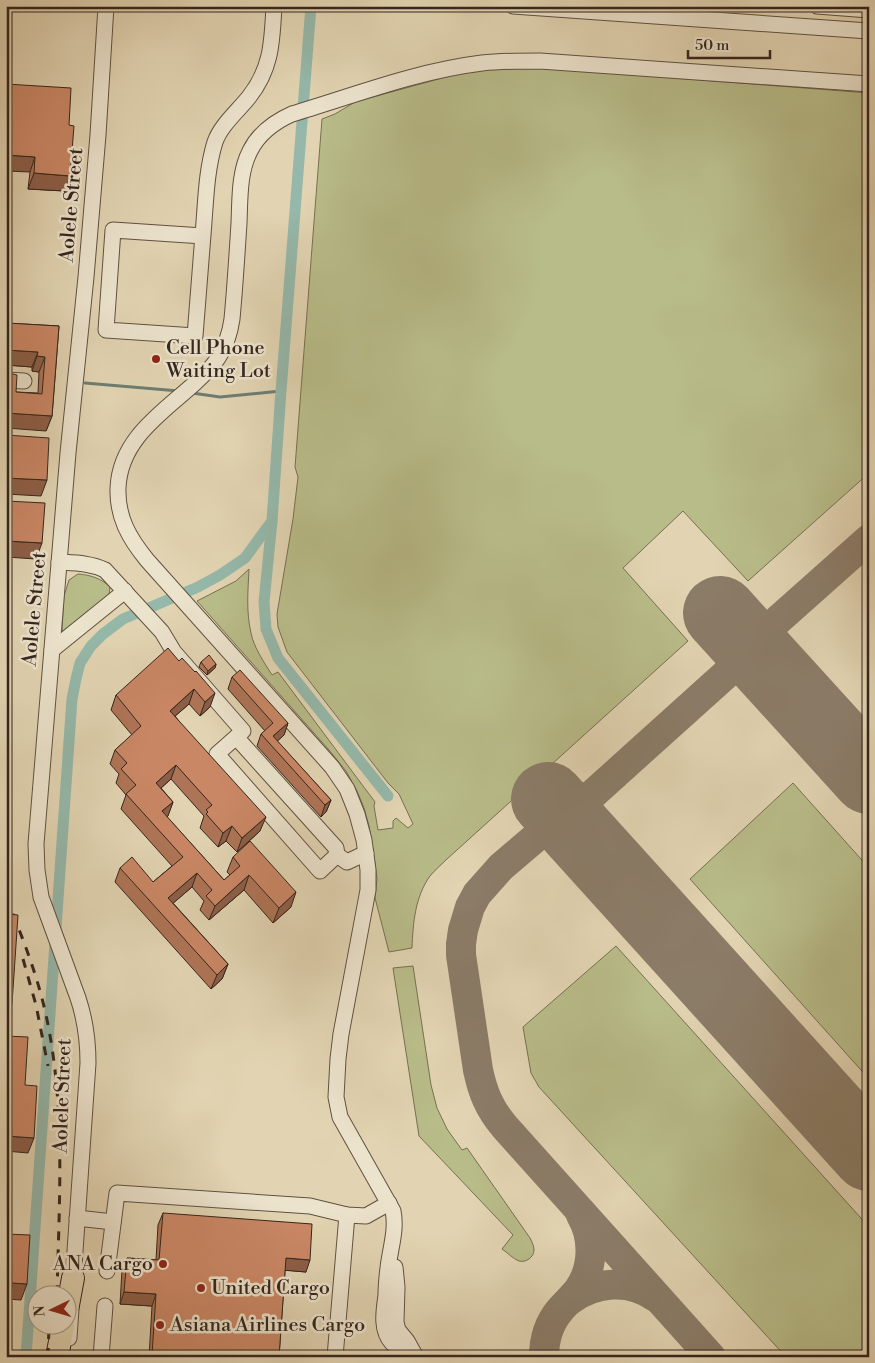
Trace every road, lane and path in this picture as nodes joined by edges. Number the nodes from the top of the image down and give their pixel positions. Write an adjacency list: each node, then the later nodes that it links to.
1 (106, 6): 11 (street, Aolele Street)
2 (274, 6): 8 (street)
3 (513, 6): 6 (street)
4 (817, 6): 5 (street)
5 (869, 10)
6 (869, 31)
7 (869, 84): 15 (street)
8 (203, 236): 8 (street)
9 (6, 380): 10 (street)
10 (24, 381)
11 (59, 562): 12 (street); 13 (street, Aolele Street)
12 (125, 591): 13 (street); 14 (street)
13 (52, 650): 19 (street, Aolele Street)
14 (236, 737): 16 (street); 16 (street)
15 (366, 853): 16 (street); 17 (street)
16 (337, 855)
17 (389, 1203): 18 (street); 26 (street)
18 (348, 1215): 20 (street); 30 (street)
19 (77, 1218): 20 (street); 22 (street, Aolele Street)
20 (113, 1222): 21 (street)
21 (107, 1271)
22 (73, 1278): 23 (highway); 28 (street, Aolele Street)
23 (72, 1286)
24 (104, 1306): 29 (street)
25 (61, 1336): 27 (highway)
26 (398, 1349): 31 (street)
27 (57, 1357)
28 (68, 1357)
29 (101, 1357)
30 (335, 1357)
31 (415, 1357)

